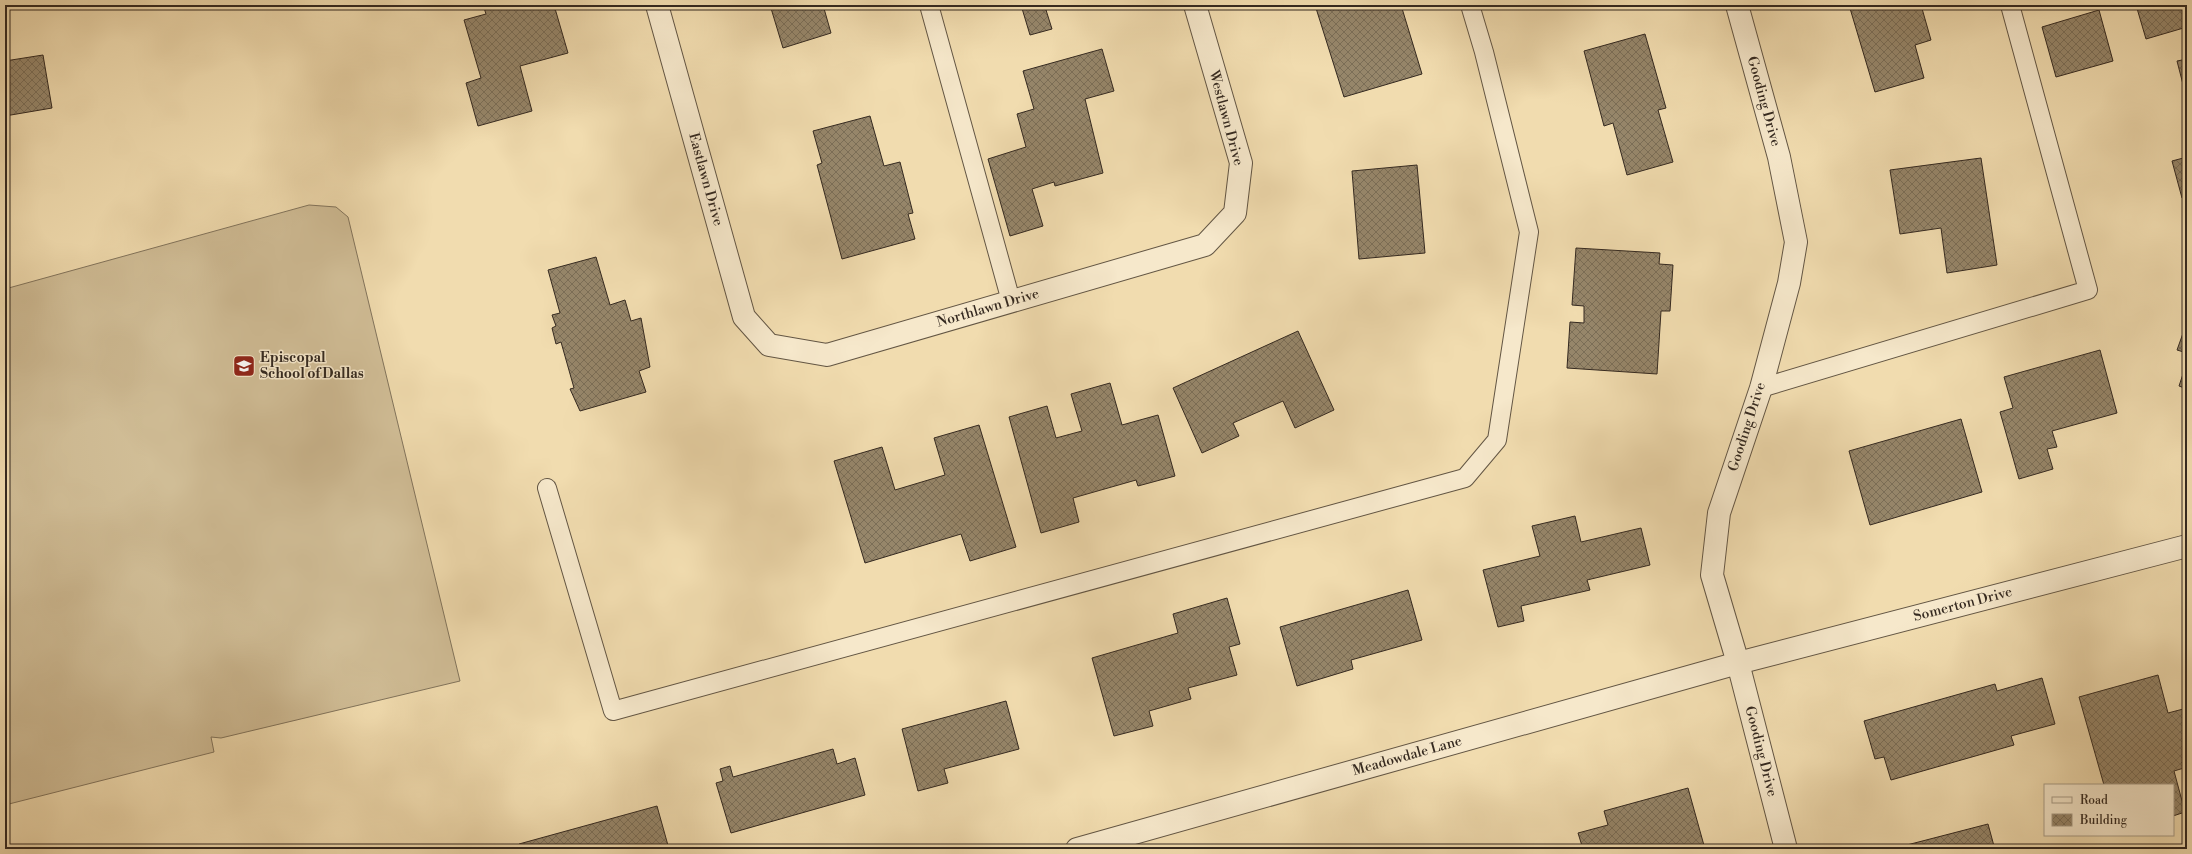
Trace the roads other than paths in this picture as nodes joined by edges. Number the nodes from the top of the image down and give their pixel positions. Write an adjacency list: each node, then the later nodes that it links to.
1 (657, 5): 9 (street, Eastlawn Drive)
2 (929, 5): 8 (lane)
3 (1195, 5): 7 (street, Westlawn Drive)
4 (1470, 5): 11 (lane)
5 (1737, 5): 10 (street, Gooding Drive)
6 (2010, 5): 10 (lane)
7 (1206, 245): 8 (street, Northlawn Drive)
8 (1011, 301): 9 (street, Northlawn Drive)
9 (769, 345)
10 (1761, 388): 13 (street, Gooding Drive)
11 (548, 488)
12 (2187, 546): 13 (street, Somerton Drive)
13 (1738, 663): 14 (street, Meadowdale Lane); 15 (street, Gooding Drive)
14 (1077, 849)
15 (1786, 849)

